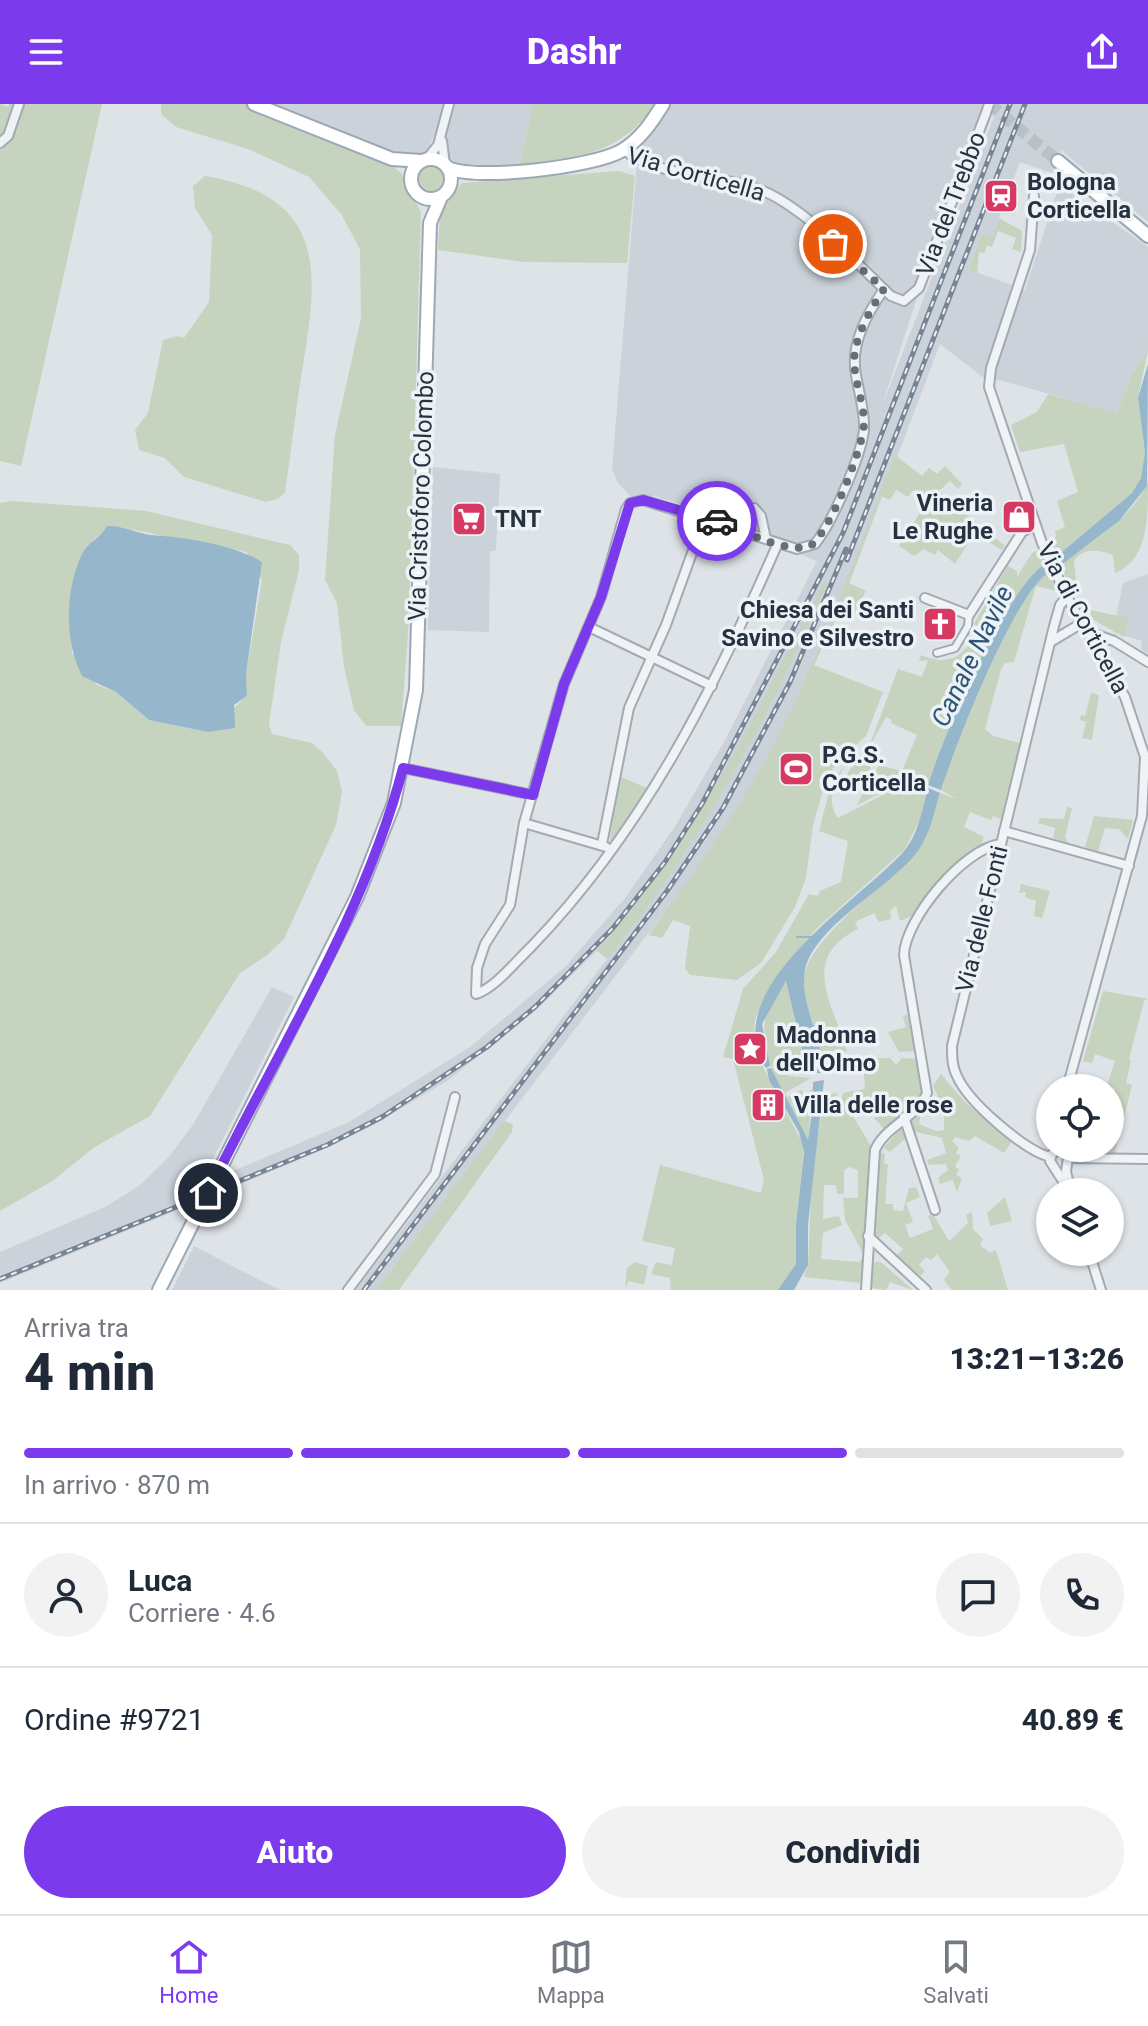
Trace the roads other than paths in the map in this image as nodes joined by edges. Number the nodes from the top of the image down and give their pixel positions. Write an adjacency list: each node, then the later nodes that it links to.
1 (19, 104): 7 (street)
2 (254, 104): 9 (main road)
3 (449, 104): 6 (street)
4 (663, 104): 8 (main road)
5 (987, 109): 21 (street, Via del Trebbo)
6 (442, 136): 10 (street); 12 (street)
7 (0, 143)
8 (623, 149): 13 (main road, Via Corticella); 20 (street, Via Corticella)
9 (392, 159): 10 (main road); 14 (main road)
10 (423, 160): 12 (main road); 14 (main road)
11 (1058, 161): 19 (main road)
12 (446, 166): 13 (main road, Via Corticella); 15 (main road)
13 (476, 173): 15 (main road)
14 (411, 182): 16 (main road)
15 (445, 192): 16 (main road); 18 (main road, Via Cristoforo Colombo)
16 (420, 196): 18 (main road, Via Cristoforo Colombo)
17 (1034, 196): 24 (street, Via di Corticella)
18 (430, 223): 37 (main road, Via Cristoforo Colombo)
19 (1148, 236)
20 (833, 244): 21 (street, Via del Trebbo)
21 (884, 289): 26 (street)
22 (705, 517): 23 (street); 31 (street); 34 (street)
23 (729, 525): 25 (street); 25 (street)
24 (1035, 525): 27 (street, Via di Corticella); 29 (street)
25 (766, 539): 26 (street)
26 (778, 543): 36 (street)
27 (1067, 597): 30 (street, Via di Corticella); 32 (street, Via delle Fonti)
28 (925, 598): 29 (street)
29 (969, 615): 33 (street)
30 (1085, 626): 32 (street); 35 (street); 44 (street, Via di Corticella)
31 (589, 627): 34 (street); 38 (street)
32 (1052, 641): 40 (street, Via delle Fonti)
33 (937, 653)
34 (651, 658): 36 (street); 41 (street)
35 (1148, 662)
36 (712, 686): 43 (street)
37 (403, 768): 38 (street); 61 (main road, Via Cristoforo Colombo)
38 (533, 795): 39 (street)
39 (524, 823): 41 (street); 43 (street)
40 (1004, 831): 42 (street, Via delle Fonti); 44 (street)
41 (602, 844): 43 (street)
42 (1001, 844): 47 (street); 48 (street, Via delle Fonti)
43 (615, 847)
44 (1129, 866): 45 (street, Via di Corticella)
45 (1071, 1074)
46 (455, 1097): 62 (street)
47 (904, 1117): 56 (street); 57 (street)
48 (1036, 1149)
49 (1148, 1159): 50 (street)
50 (1124, 1160)
51 (1052, 1162): 53 (street)
52 (1067, 1162): 53 (street); 55 (street)
53 (1055, 1168): 54 (street)
54 (1061, 1178)
55 (1069, 1178)
56 (935, 1210)
57 (868, 1236): 58 (street); 59 (street)
58 (882, 1250): 59 (street); 64 (street)
59 (867, 1255): 63 (street)
60 (1093, 1266): 65 (street)
61 (159, 1290)
62 (348, 1290)
63 (866, 1290)
64 (926, 1290)
65 (1101, 1290)

